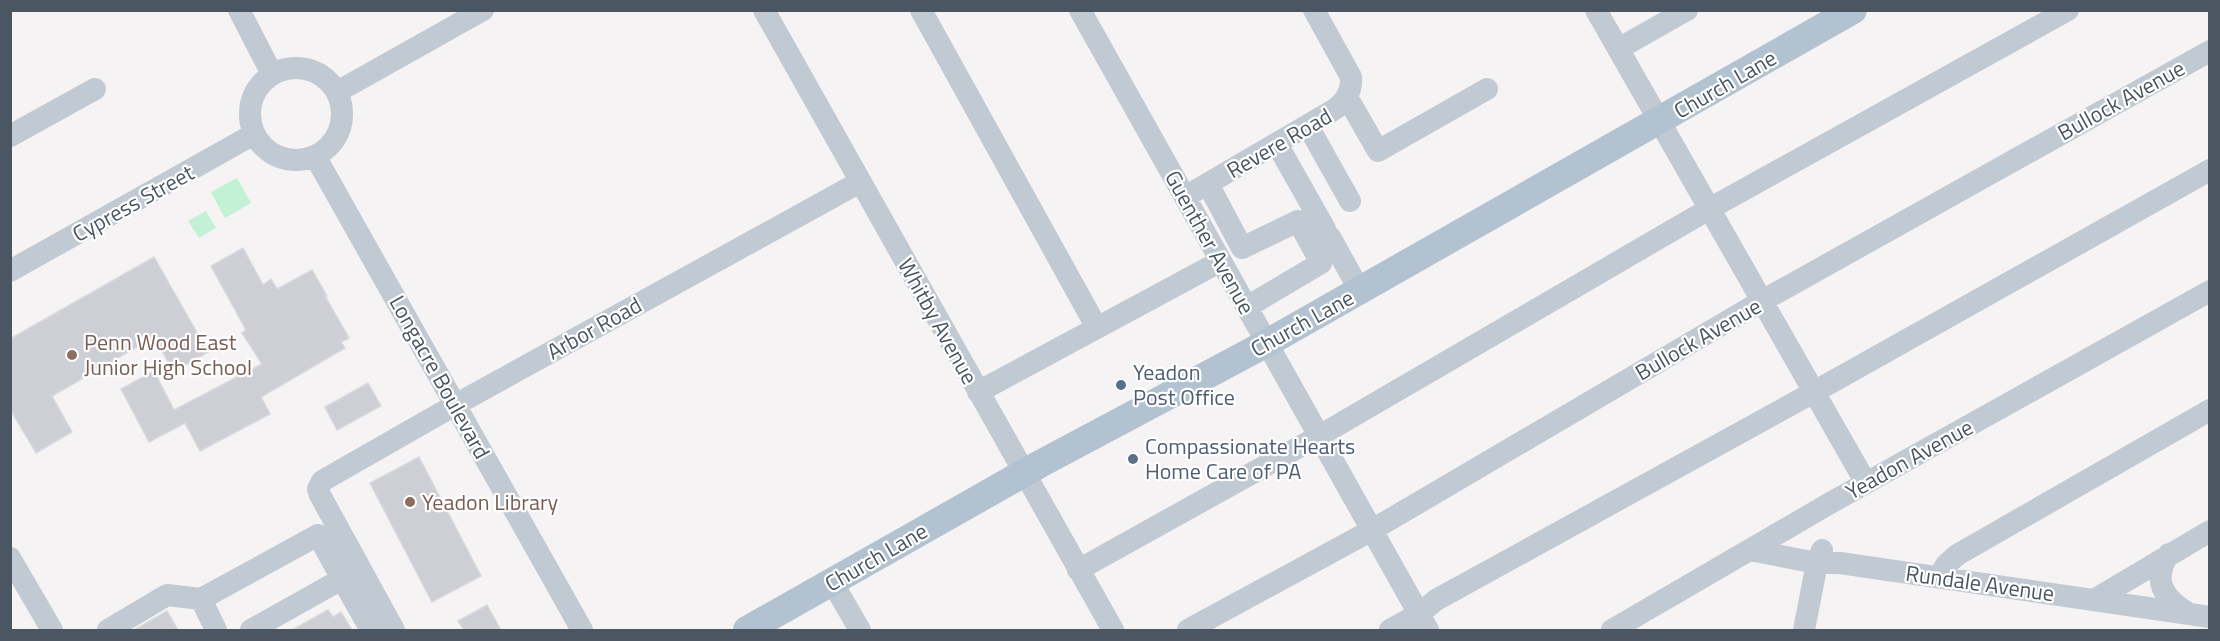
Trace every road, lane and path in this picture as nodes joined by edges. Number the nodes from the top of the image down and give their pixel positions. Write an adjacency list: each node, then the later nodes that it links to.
1 (239, 10): 13 (street)
2 (483, 10): 16 (street)
3 (764, 10): 25 (street, Whitby Avenue)
4 (921, 10): 36 (street)
5 (1080, 10): 27 (street, Guenther Avenue)
6 (1314, 10): 17 (street, Revere Road)
7 (1596, 10): 11 (street)
8 (1688, 10): 11 (street)
9 (1853, 10): 18 (main road, Church Lane)
10 (2068, 10): 29 (street)
11 (1618, 49): 18 (street)
12 (2210, 51): 34 (street, Bullock Avenue)
13 (272, 74): 16 (street); 20 (street)
14 (95, 89): 21 (street)
15 (1487, 89): 17 (street)
16 (337, 92): 23 (street)
17 (1347, 97): 19 (street, Revere Road)
18 (1659, 121): 29 (street); 32 (main road, Church Lane)
19 (1308, 126): 22 (street, Revere Road); 28 (street)
20 (254, 134): 23 (street); 31 (street, Cypress Street)
21 (10, 136)
22 (1277, 144): 26 (street, Revere Road); 32 (street)
23 (315, 156): 40 (street, Longacre Boulevard)
24 (2210, 170): 39 (street)
25 (860, 182): 38 (street, Whitby Avenue); 40 (street, Arbor Road)
26 (1208, 184): 27 (street, Revere Road); 35 (street)
27 (1185, 197): 30 (street, Guenther Avenue)
28 (1350, 201)
29 (1710, 209): 34 (street); 42 (street)
30 (1221, 261): 35 (street, Guenther Avenue); 36 (street)
31 (10, 271)
32 (1360, 291): 37 (main road, Church Lane)
33 (2210, 291): 44 (street, Yeadon Avenue)
34 (1762, 301): 39 (street); 46 (street, Bullock Avenue)
35 (1246, 307): 37 (street, Guenther Avenue)
36 (1097, 328): 38 (street)
37 (1267, 343): 42 (street, Guenther Avenue); 43 (main road, Church Lane)
38 (978, 392): 43 (street, Whitby Avenue)
39 (1814, 393): 44 (street); 59 (street)
40 (455, 405): 65 (street, Arbor Road); 66 (street, Longacre Boulevard)
41 (2210, 410): 53 (street)
42 (1319, 436): 46 (street, Guenther Avenue); 52 (street)
43 (1024, 473): 52 (street, Whitby Avenue); 55 (main road, Church Lane)
44 (1866, 483): 45 (street, Yeadon Avenue)
45 (1832, 502): 48 (street, Yeadon Avenue); 50 (street)
46 (1372, 530): 59 (street, Guenther Avenue); 70 (street, Bullock Avenue)
47 (2210, 531): 49 (street)
48 (1750, 550): 50 (street, Rundale Avenue); 72 (street, Yeadon Avenue)
49 (2169, 554): 57 (street); 58 (street)
50 (1820, 556): 53 (street, Rundale Avenue); 73 (street)
51 (10, 558): 60 (street)
52 (1078, 570): 69 (street, Whitby Avenue)
53 (1939, 577): 57 (street, Rundale Avenue)
54 (342, 579): 56 (street); 63 (street); 64 (street)
55 (832, 582): 67 (main road, Church Lane); 68 (street)
56 (201, 599): 61 (street); 62 (street)
57 (2094, 600): 58 (street, Rundale Avenue)
58 (2199, 615)
59 (1423, 622): 71 (street)
60 (52, 630)
61 (108, 630)
62 (216, 630)
63 (251, 630)
64 (371, 630)
65 (394, 630)
66 (582, 630)
67 (747, 630)
68 (860, 630)
69 (1113, 630)
70 (1188, 630)
71 (1390, 630)
72 (1612, 630)
73 (1804, 630)

